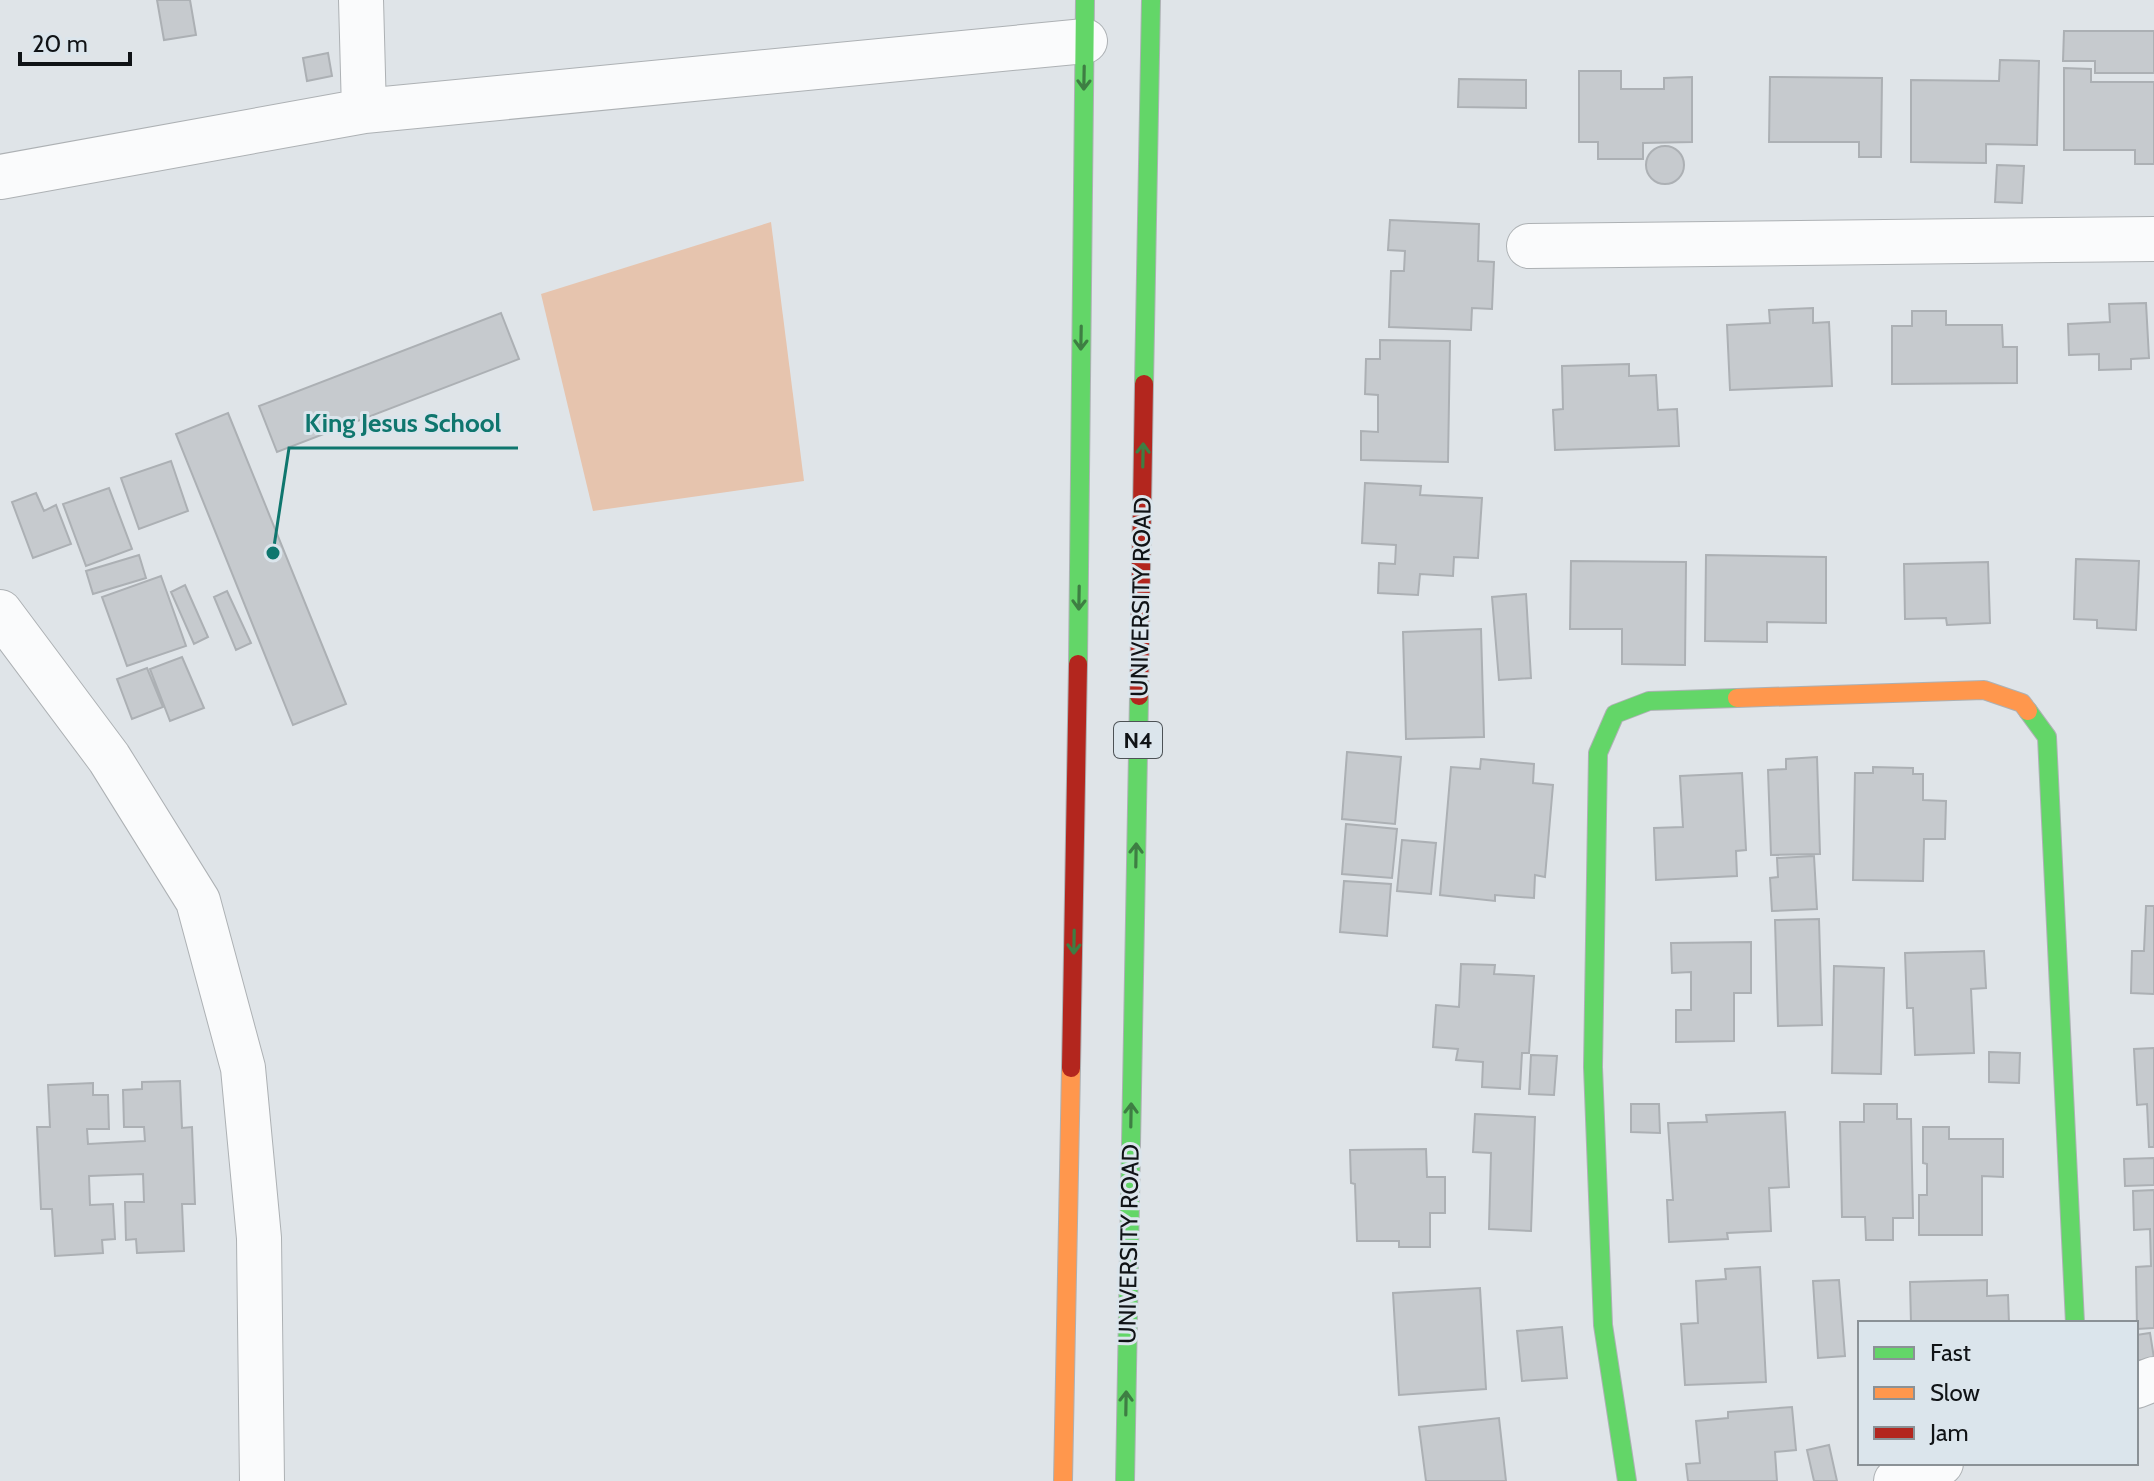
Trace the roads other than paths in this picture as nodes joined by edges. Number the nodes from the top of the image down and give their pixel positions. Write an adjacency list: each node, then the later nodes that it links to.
1 (361, 0): 4 (street)
2 (1151, 0): 13 (main road, UNIVERSITY ROAD / N4, one-way to 2)
3 (1085, 20): 4 (street); 12 (main road, one-way to 12)
4 (364, 111): 5 (street)
5 (0, 177)
6 (2154, 239): 7 (street)
7 (1529, 246)
8 (0, 612): 11 (street)
9 (2075, 1321): 14 (main road)
10 (1936, 1465): 15 (street)
11 (262, 1481)
12 (1063, 1481)
13 (1125, 1481)
14 (1627, 1481)
15 (1896, 1481)

